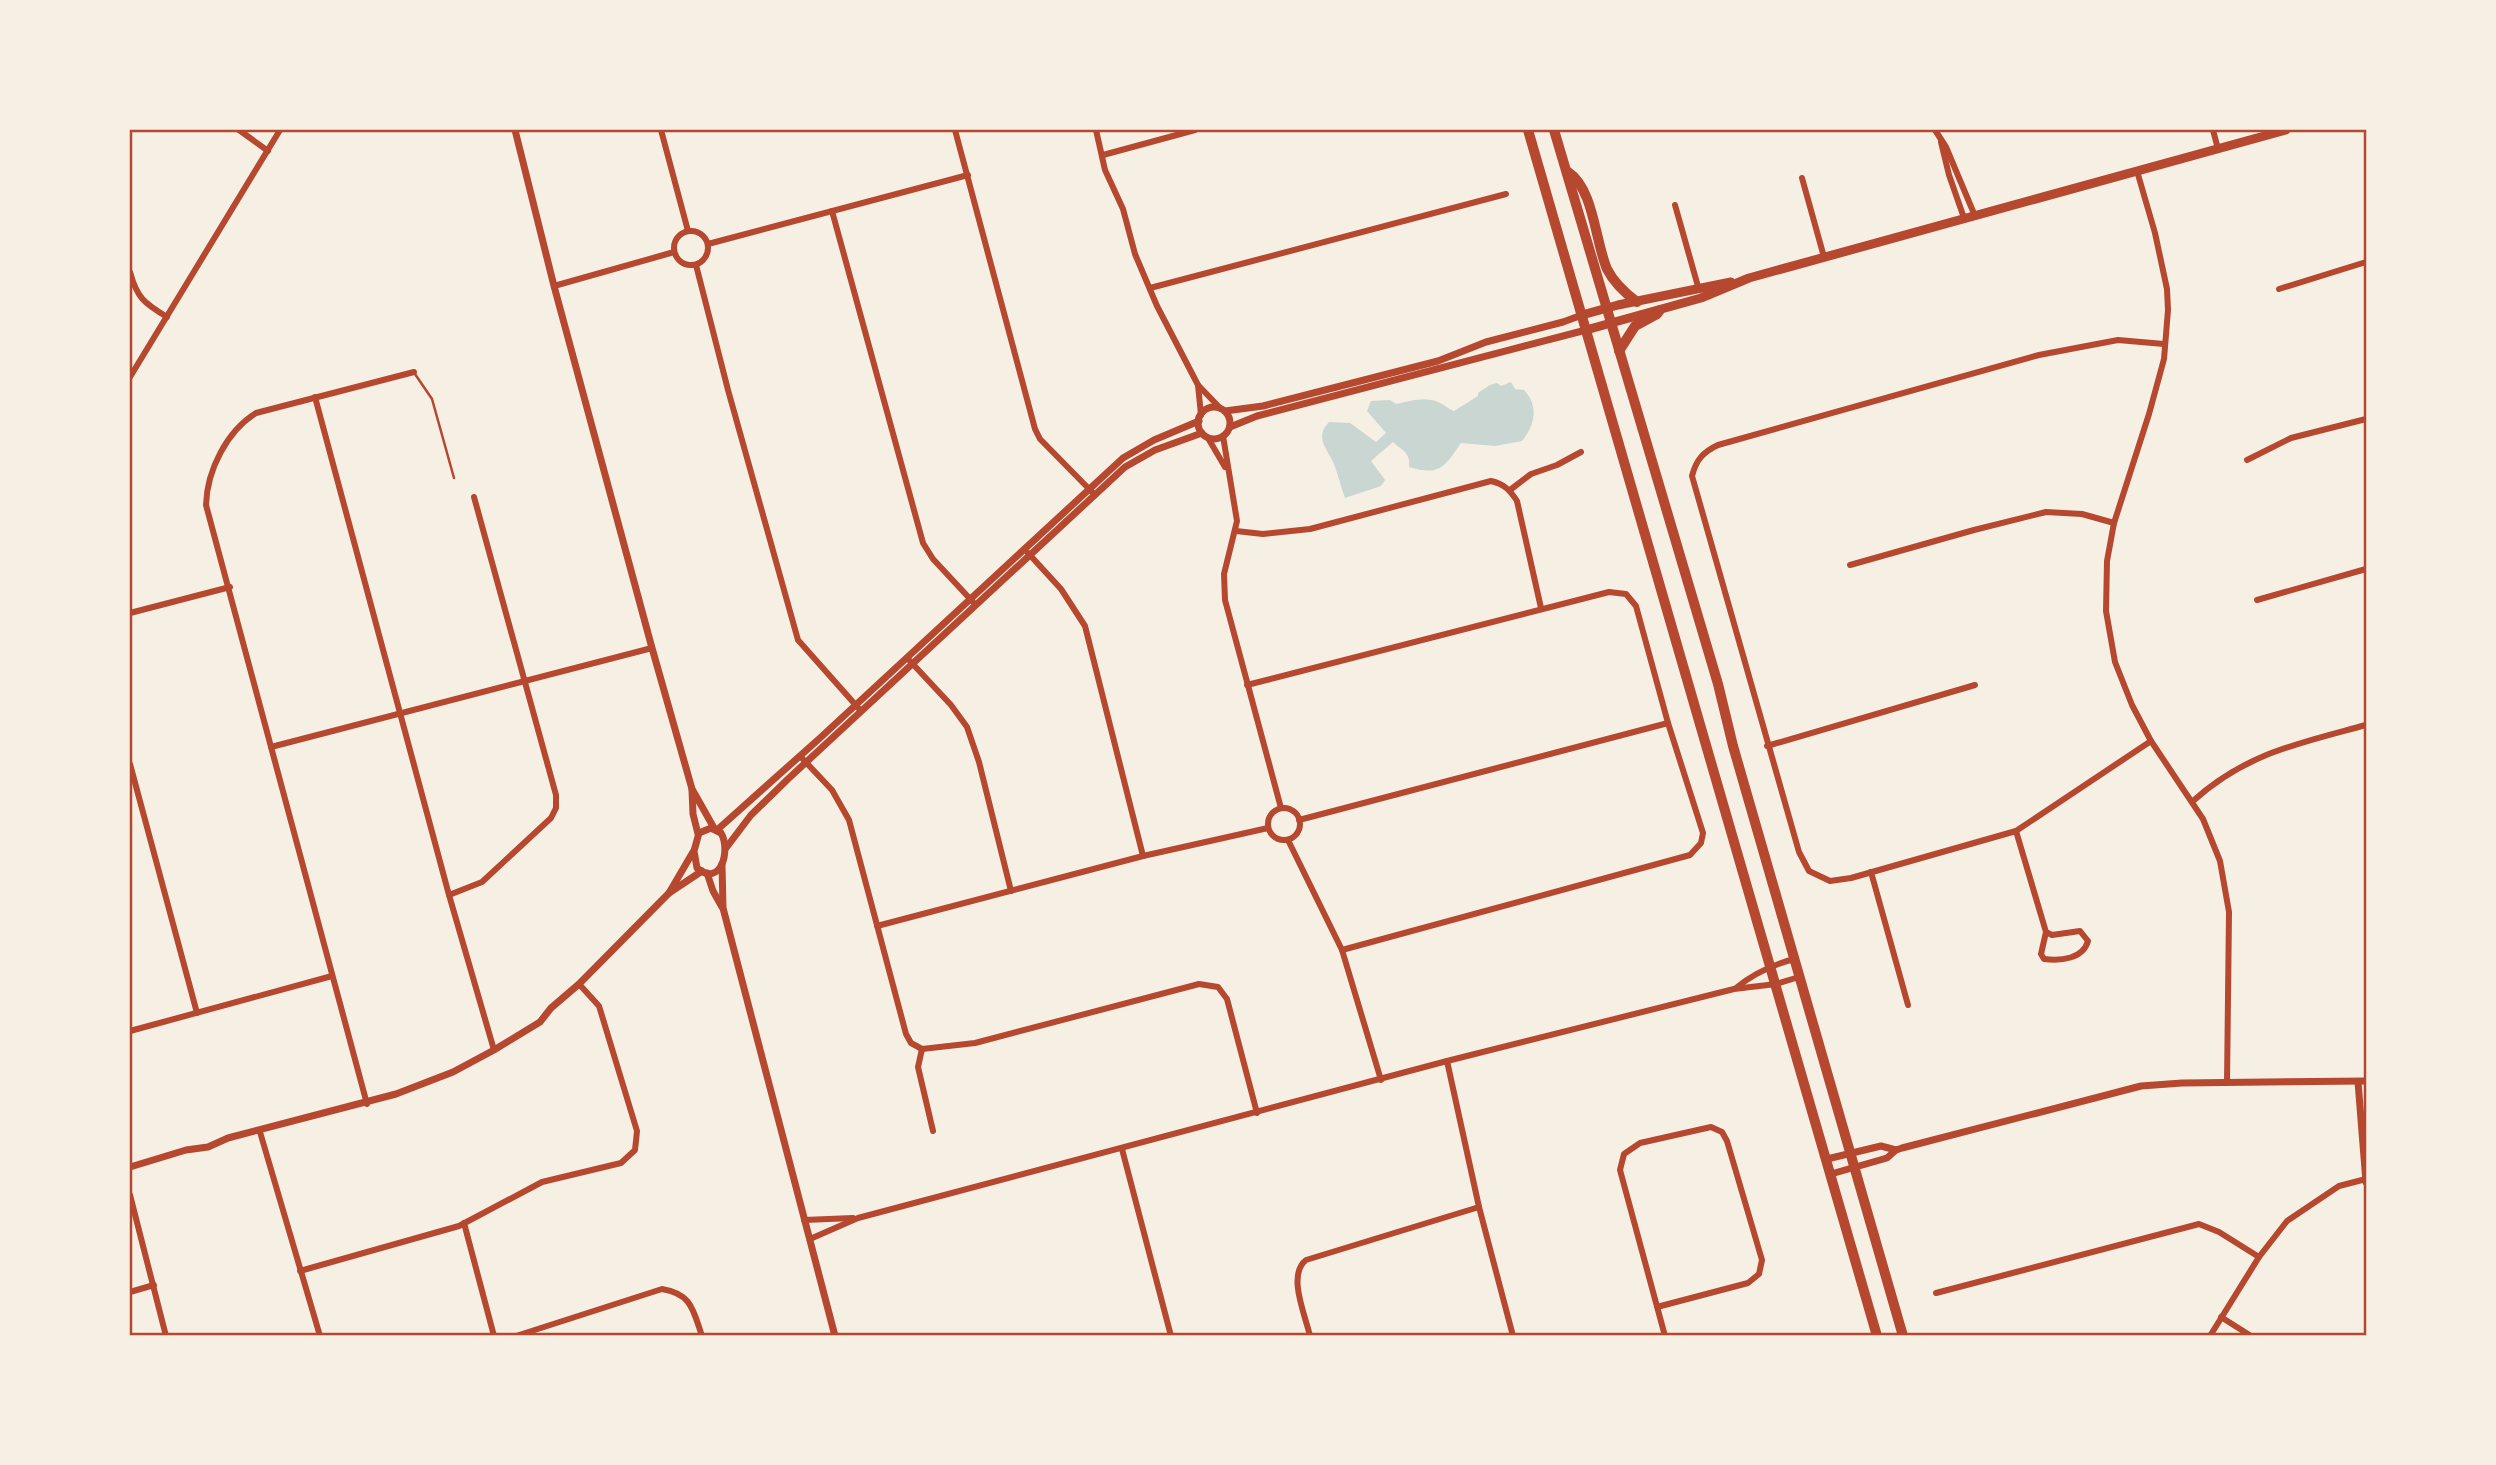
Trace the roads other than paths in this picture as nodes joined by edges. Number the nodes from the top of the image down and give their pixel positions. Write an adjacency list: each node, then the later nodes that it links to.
1 (239, 130): 15 (street)
2 (280, 130): 15 (street)
3 (515, 130): 34 (street)
4 (661, 130): 26 (street)
5 (956, 130): 19 (street)
6 (1096, 130): 16 (street)
7 (1195, 130): 16 (street)
8 (1528, 130): 42 (main road)
9 (1554, 130): 18 (main road)
10 (1934, 130): 13 (street)
11 (2214, 130): 14 (street)
12 (2286, 130): 14 (main road)
13 (1941, 142): 24 (street); 25 (street)
14 (2218, 149): 17 (main road)
15 (268, 151): 43 (street)
16 (1102, 155): 36 (street)
17 (2137, 171): 24 (main road); 46 (street)
18 (1568, 172): 39 (main road); 40 (main road)
19 (968, 175): 23 (street); 63 (street)
20 (1802, 178): 29 (street)
21 (1506, 194): 36 (street)
22 (1675, 205): 35 (street)
23 (832, 211): 27 (street); 72 (street)
24 (1975, 216): 25 (main road)
25 (1964, 218): 29 (main road)
26 (688, 231): 27 (street); 28 (street)
27 (708, 244): 31 (street)
28 (674, 252): 31 (street); 34 (street)
29 (1824, 257): 33 (main road)
30 (2367, 262): 37 (street)
31 (696, 265): 80 (street)
32 (130, 272): 43 (street)
33 (1744, 280): 35 (main road); 38 (main road)
34 (554, 286): 75 (street)
35 (1699, 287): 38 (street); 39 (main road)
36 (1150, 288): 50 (street)
37 (2279, 289)
38 (1701, 298): 41 (main road)
39 (1637, 302): 40 (main road)
40 (1606, 309): 42 (main road); 44 (main road)
41 (1660, 310): 44 (main road); 47 (main road)
42 (1583, 315): 45 (main road); 52 (street)
43 (167, 317): 49 (street)
44 (1611, 323): 45 (main road); 47 (main road)
45 (1586, 330): 55 (street); 114 (main road)
46 (2164, 344): 65 (street); 85 (street)
47 (1619, 351): 113 (main road)
48 (414, 372): 51 (street); 61 (lane)
49 (130, 377)
50 (1198, 385): 52 (street); 53 (street)
51 (315, 397): 70 (street); 81 (street)
52 (1223, 410): 53 (street); 55 (street)
53 (1200, 418): 56 (street); 63 (street)
54 (2367, 419): 59 (street)
55 (1230, 427): 57 (street)
56 (1205, 435): 57 (street); 60 (street); 63 (street)
57 (1223, 436): 60 (street)
58 (1581, 452): 62 (street)
59 (2247, 460)
60 (1228, 472): 66 (street)
61 (454, 478)
62 (1510, 490): 66 (street); 73 (street)
63 (1092, 492): 67 (street)
64 (474, 497): 77 (street)
65 (2114, 523): 68 (street); 84 (street)
66 (1236, 531): 78 (street)
67 (1027, 552): 72 (street); 102 (street)
68 (1850, 565)
69 (2367, 569): 71 (street)
70 (230, 587): 74 (street); 86 (street)
71 (2257, 600)
72 (973, 602): 76 (street)
73 (1541, 608): 78 (street); 82 (street)
74 (130, 614)
75 (652, 648): 77 (street); 90 (street)
76 (910, 661): 80 (street); 106 (street)
77 (523, 681): 81 (street); 108 (street)
78 (1247, 685): 93 (street)
79 (1975, 685): 85 (street)
80 (859, 708): 87 (street); 88 (street)
81 (400, 713): 86 (street); 108 (street)
82 (1668, 723): 94 (street); 112 (street)
83 (2367, 725): 92 (street)
84 (2151, 741): 92 (street); 97 (street)
85 (1767, 746): 105 (street)
86 (271, 747): 115 (street)
87 (800, 756): 88 (street); 96 (street)
88 (806, 763): 100 (street); 110 (street)
89 (130, 764): 91 (street)
90 (692, 789): 96 (street); 98 (street)
91 (133, 791): 121 (street)
92 (2193, 801): 128 (street)
93 (1281, 808): 94 (street); 95 (street)
94 (1299, 820): 99 (street)
95 (1268, 828): 99 (street); 102 (street)
96 (716, 829): 98 (street); 100 (street)
97 (2016, 831): 105 (street); 111 (street)
98 (698, 834): 101 (street)
99 (1288, 840): 112 (street)
100 (726, 848): 103 (street)
101 (694, 851): 104 (street); 107 (street)
102 (1143, 856): 106 (street)
103 (722, 864): 104 (street); 109 (street)
104 (705, 872): 107 (street); 109 (street)
105 (1871, 872): 120 (street)
106 (1012, 891): 110 (street)
107 (669, 894): 117 (street)
108 (449, 895): 124 (street)
109 (723, 908): 144 (street)
110 (877, 926): 123 (street)
111 (2046, 932): 111 (street)
112 (1342, 950): 126 (street)
113 (1794, 958): 114 (street); 116 (main road)
114 (1770, 966): 118 (main road); 119 (street)
115 (332, 976): 121 (street); 129 (street)
116 (1799, 977): 118 (street); 135 (main road)
117 (579, 984): 124 (street); 145 (street)
118 (1776, 984): 119 (street); 136 (main road)
119 (1734, 989): 125 (street)
120 (1908, 1005)
121 (197, 1013): 122 (street)
122 (130, 1031)
123 (922, 1049): 130 (street); 131 (street)
124 (494, 1050): 129 (street)
125 (1447, 1061): 126 (street); 142 (street)
126 (1381, 1080): 130 (street)
127 (2362, 1081): 128 (street); 140 (street)
128 (2227, 1083): 134 (street)
129 (367, 1104): 132 (street)
130 (1257, 1113): 133 (street)
131 (933, 1131)
132 (260, 1132): 137 (street); 148 (street)
133 (1122, 1149): 143 (street); 160 (street)
134 (1896, 1150): 135 (street); 138 (street)
135 (1851, 1153): 136 (street); 138 (main road)
136 (1827, 1159): 139 (main road)
137 (130, 1167)
138 (1855, 1167): 139 (street); 165 (main road)
139 (1831, 1174): 164 (main road)
140 (2366, 1181): 147 (street)
141 (130, 1195): 149 (street)
142 (1479, 1207): 161 (street); 162 (street)
143 (858, 1218): 144 (street); 146 (street)
144 (804, 1220): 146 (street)
145 (464, 1223): 148 (street); 156 (street)
146 (810, 1239): 159 (street)
147 (2259, 1257): 151 (street); 153 (street)
148 (300, 1271): 155 (street)
149 (154, 1285): 150 (street); 154 (street)
150 (130, 1292)
151 (1936, 1293)
152 (1657, 1307): 152 (street); 163 (street)
153 (2221, 1317): 166 (street); 167 (street)
154 (166, 1335)
155 (320, 1335)
156 (494, 1335)
157 (516, 1335): 158 (street)
158 (702, 1335)
159 (835, 1335)
160 (1171, 1335)
161 (1310, 1335)
162 (1513, 1335)
163 (1665, 1335)
164 (1877, 1335)
165 (1903, 1335)
166 (2210, 1335)
167 (2250, 1335)

